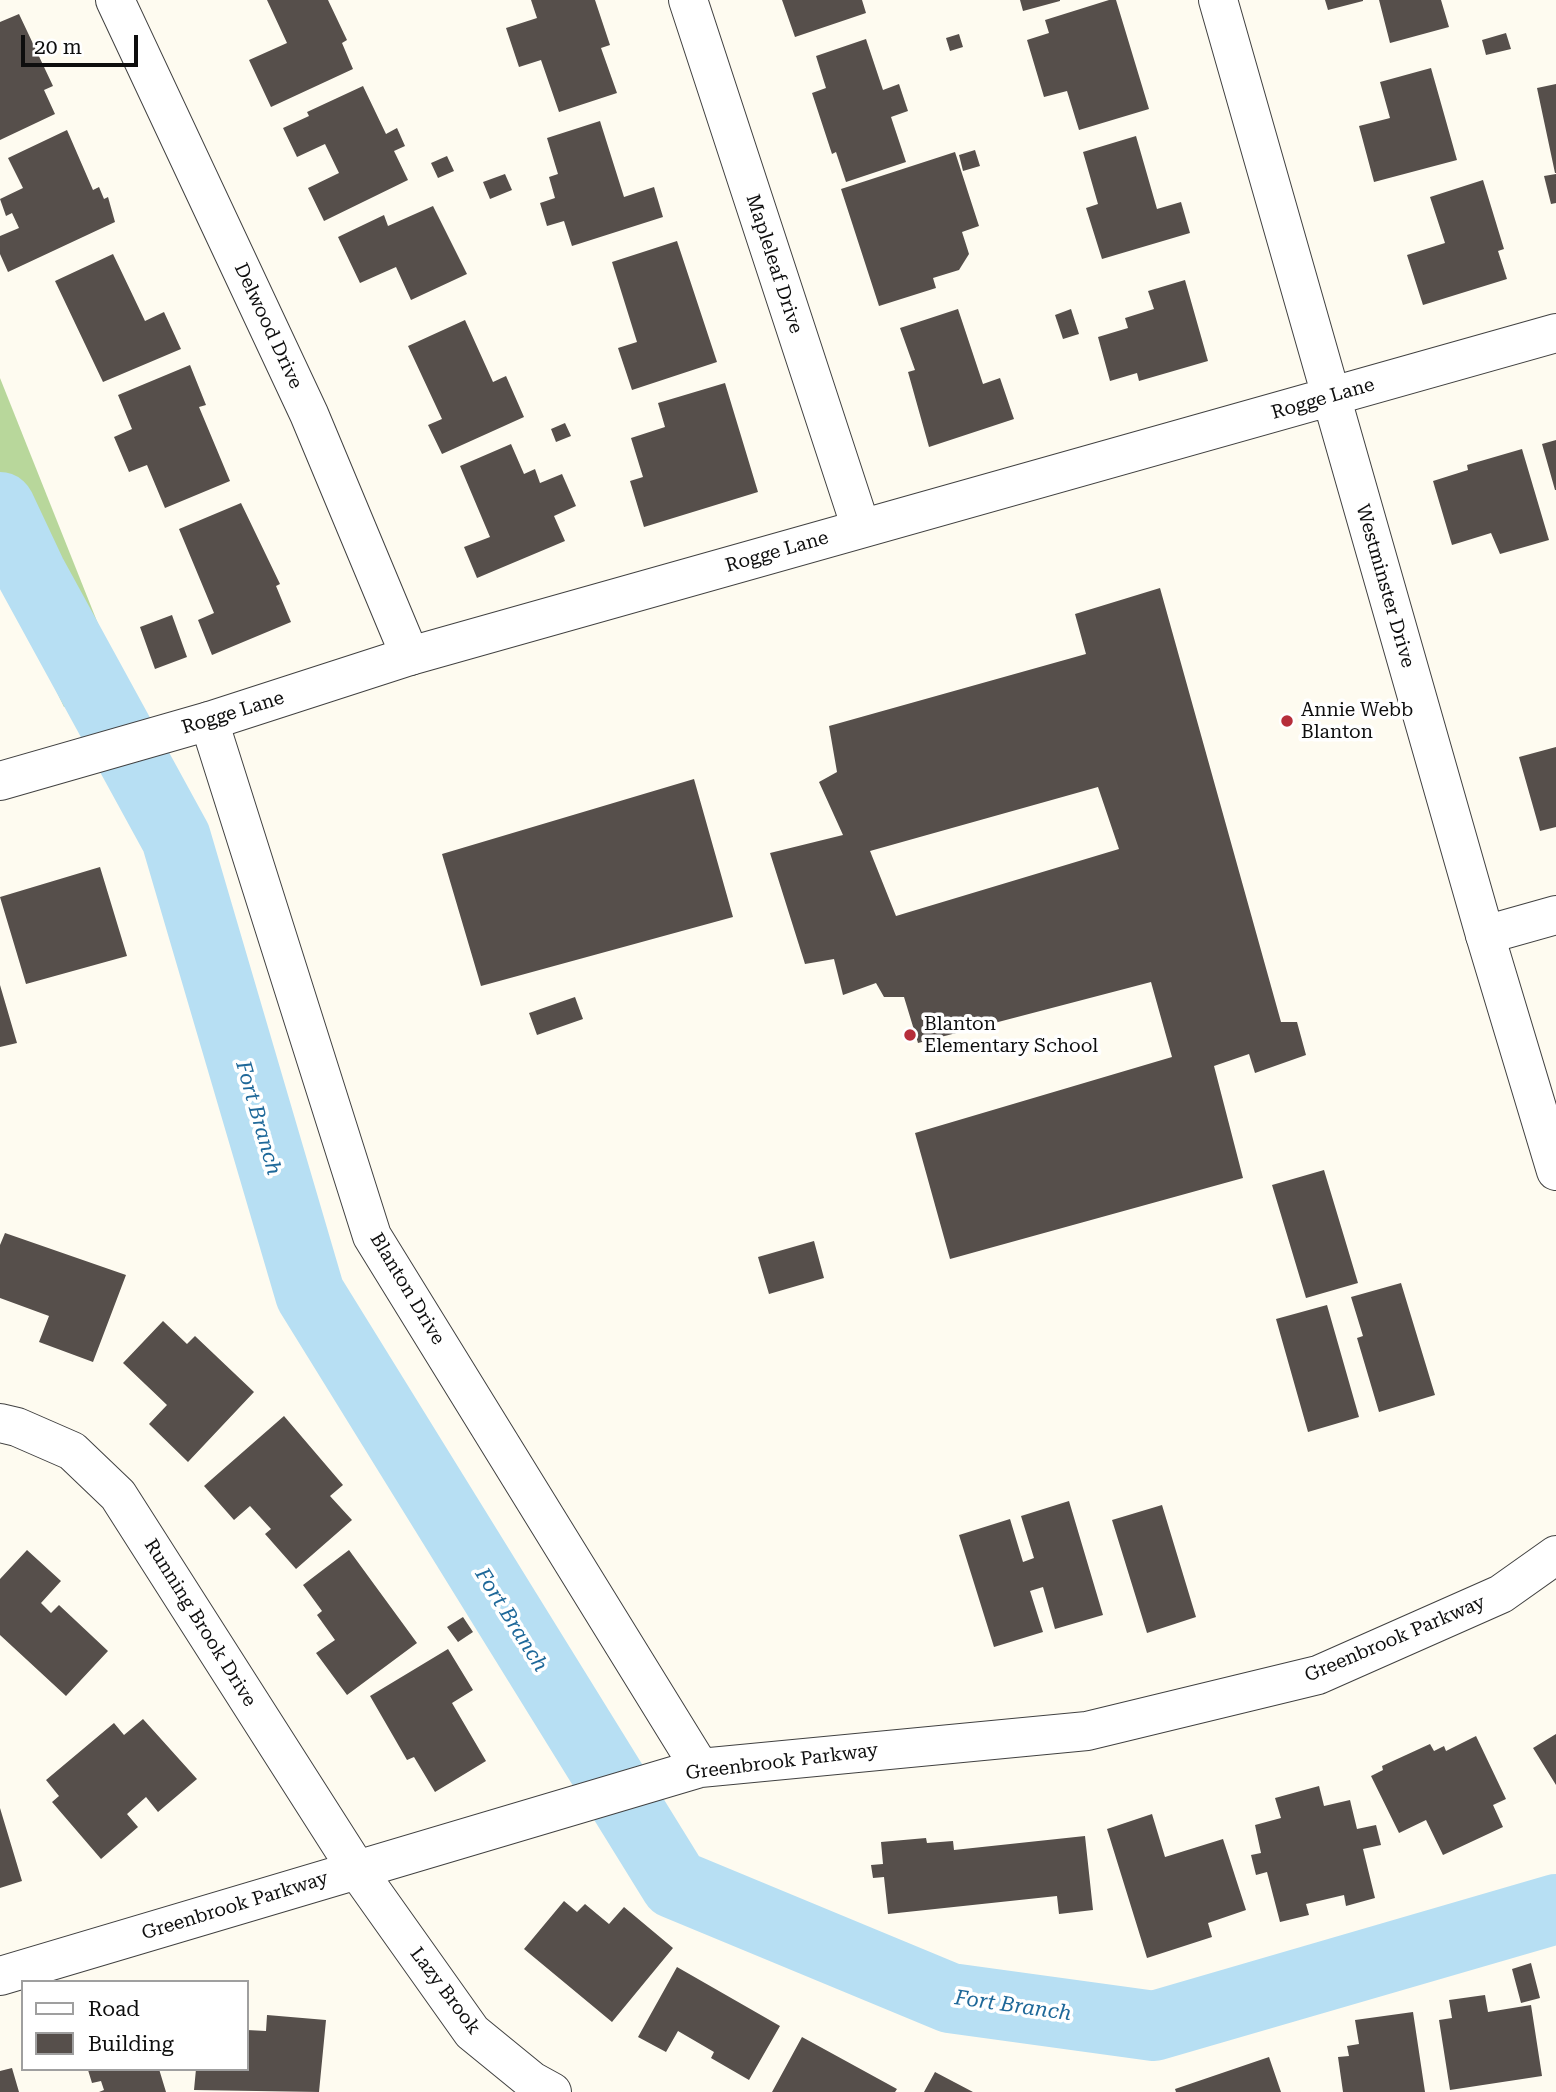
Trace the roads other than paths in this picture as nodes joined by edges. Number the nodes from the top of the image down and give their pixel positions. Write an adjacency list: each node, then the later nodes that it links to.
1 (115, 0): 7 (street, Delwood Drive)
2 (688, 0): 6 (street, Mapleleaf Drive)
3 (1218, 0): 5 (street, Westminster Drive)
4 (1556, 332): 5 (street, Rogge Lane)
5 (1332, 397): 6 (street, Rogge Lane); 11 (street, Westminster Drive)
6 (861, 528): 7 (street, Rogge Lane)
7 (410, 656): 8 (street, Rogge Lane)
8 (209, 721): 9 (street, Rogge Lane); 15 (street, Blanton Drive)
9 (0, 781)
10 (1556, 915): 11 (street)
11 (1485, 935): 12 (street, Westminster Drive)
12 (1556, 1171)
13 (0, 1423): 16 (street, Running Brook Drive)
14 (1556, 1555): 15 (street, Greenbrook Parkway)
15 (700, 1768): 16 (street, Greenbrook Parkway)
16 (357, 1870): 17 (street, Greenbrook Parkway); 18 (street, Lazy Brook)
17 (0, 1976)
18 (552, 2092)

